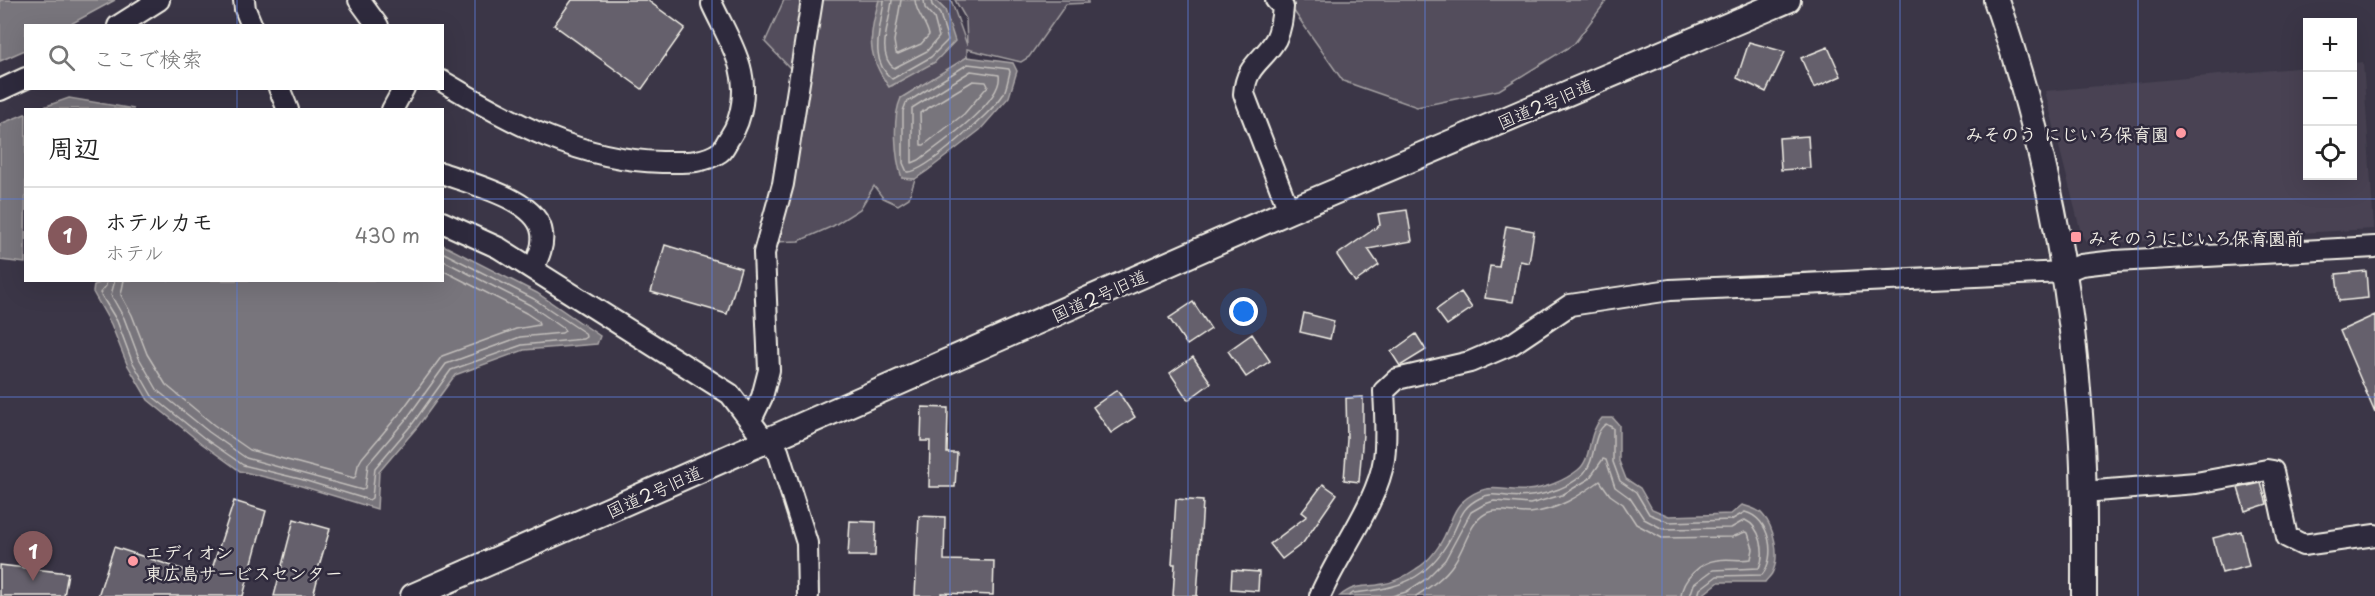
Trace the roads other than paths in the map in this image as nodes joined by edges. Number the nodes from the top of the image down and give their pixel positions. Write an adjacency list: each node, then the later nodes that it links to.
1 (159, 0): 9 (street)
2 (244, 0): 10 (street)
3 (359, 0): 11 (street)
4 (812, 0): 25 (street)
5 (1276, 0): 20 (street)
6 (1788, 0): 20 (street, 国道2号旧道)
7 (2001, 2): 24 (street)
8 (712, 4): 13 (street)
9 (121, 24)
10 (251, 24)
11 (377, 24)
12 (24, 79): 14 (street)
13 (444, 82)
14 (0, 90)
15 (280, 90): 17 (street)
16 (403, 90): 18 (street)
17 (287, 108)
18 (393, 108)
19 (444, 174): 23 (street)
20 (1290, 211): 26 (street, 国道2号旧道)
21 (444, 223): 23 (street)
22 (2375, 248): 24 (street)
23 (533, 269): 25 (street)
24 (2064, 272): 27 (street); 31 (street)
25 (751, 420): 26 (street)
26 (766, 442): 29 (street, 国道2号旧道); 30 (street)
27 (2083, 492): 28 (street); 32 (street)
28 (2375, 535)
29 (413, 596)
30 (808, 596)
31 (1320, 596)
32 (2084, 596)

